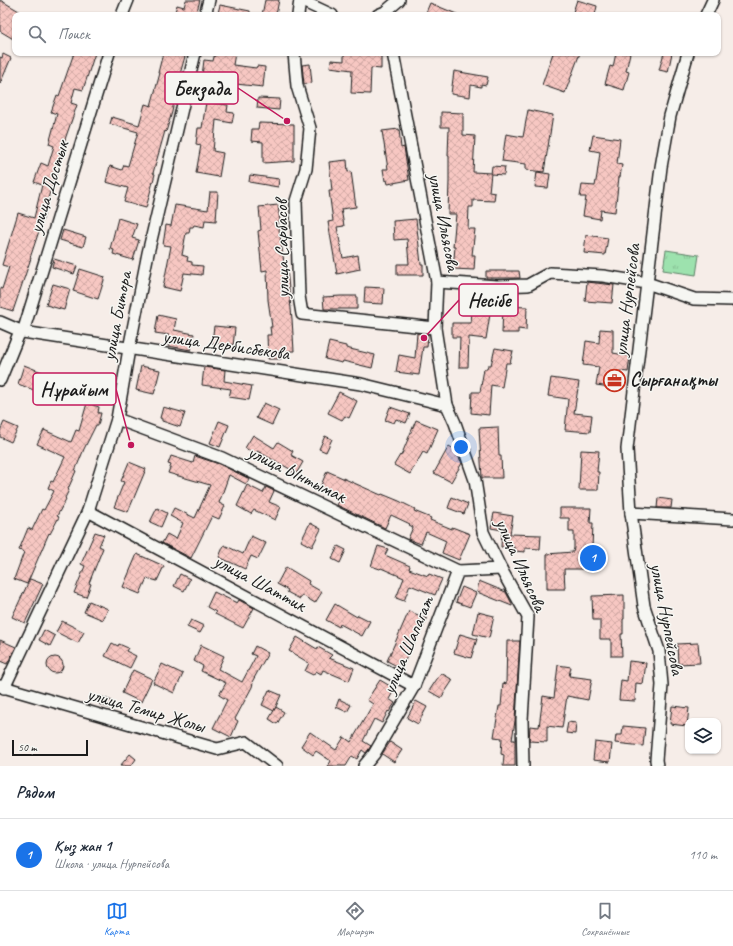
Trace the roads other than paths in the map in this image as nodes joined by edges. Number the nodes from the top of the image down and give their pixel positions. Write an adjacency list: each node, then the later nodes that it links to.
1 (128, 0): 6 (street)
2 (209, 0): 7 (street)
3 (300, 0): 8 (street); 9 (street)
4 (399, 0): 10 (street)
5 (714, 0): 11 (street)
6 (123, 12)
7 (206, 12)
8 (298, 12)
9 (326, 12)
10 (385, 12)
11 (708, 12)
12 (108, 56): 22 (street, улица Достык)
13 (194, 56): 23 (street, улица Битора)
14 (294, 56): 21 (street, улица Сарбасов)
15 (394, 56): 17 (street, улица Ильясова)
16 (687, 56): 18 (street, улица Нурпейсова)
17 (437, 282): 18 (street); 21 (street, улица Ильясова)
18 (647, 283): 19 (street); 28 (street, улица Нурпейсова)
19 (733, 300)
20 (0, 322): 22 (street, улица Дербисбекова)
21 (436, 328): 25 (street, улица Ильясова)
22 (22, 331): 23 (street, улица Дербисбекова); 24 (street, улица Достык)
23 (129, 349): 25 (street, улица Дербисбекова); 26 (street, улица Битора)
24 (0, 380)
25 (447, 405): 30 (street, улица Ильясова)
26 (117, 419): 27 (street, улица Битора); 31 (street, улица Ынтымак)
27 (88, 511): 32 (street, улица Шаттик); 33 (street, улица Битора)
28 (631, 514): 29 (street); 37 (street, улица Нурпейсова)
29 (733, 519)
30 (501, 569): 31 (street); 36 (street, улица Ильясова)
31 (458, 571): 32 (street, улица Шапагат)
32 (414, 686): 35 (street, улица Шапагат)
33 (2, 687): 34 (street, улица Темир Жолы)
34 (277, 766)
35 (364, 766)
36 (523, 766)
37 (657, 766)

